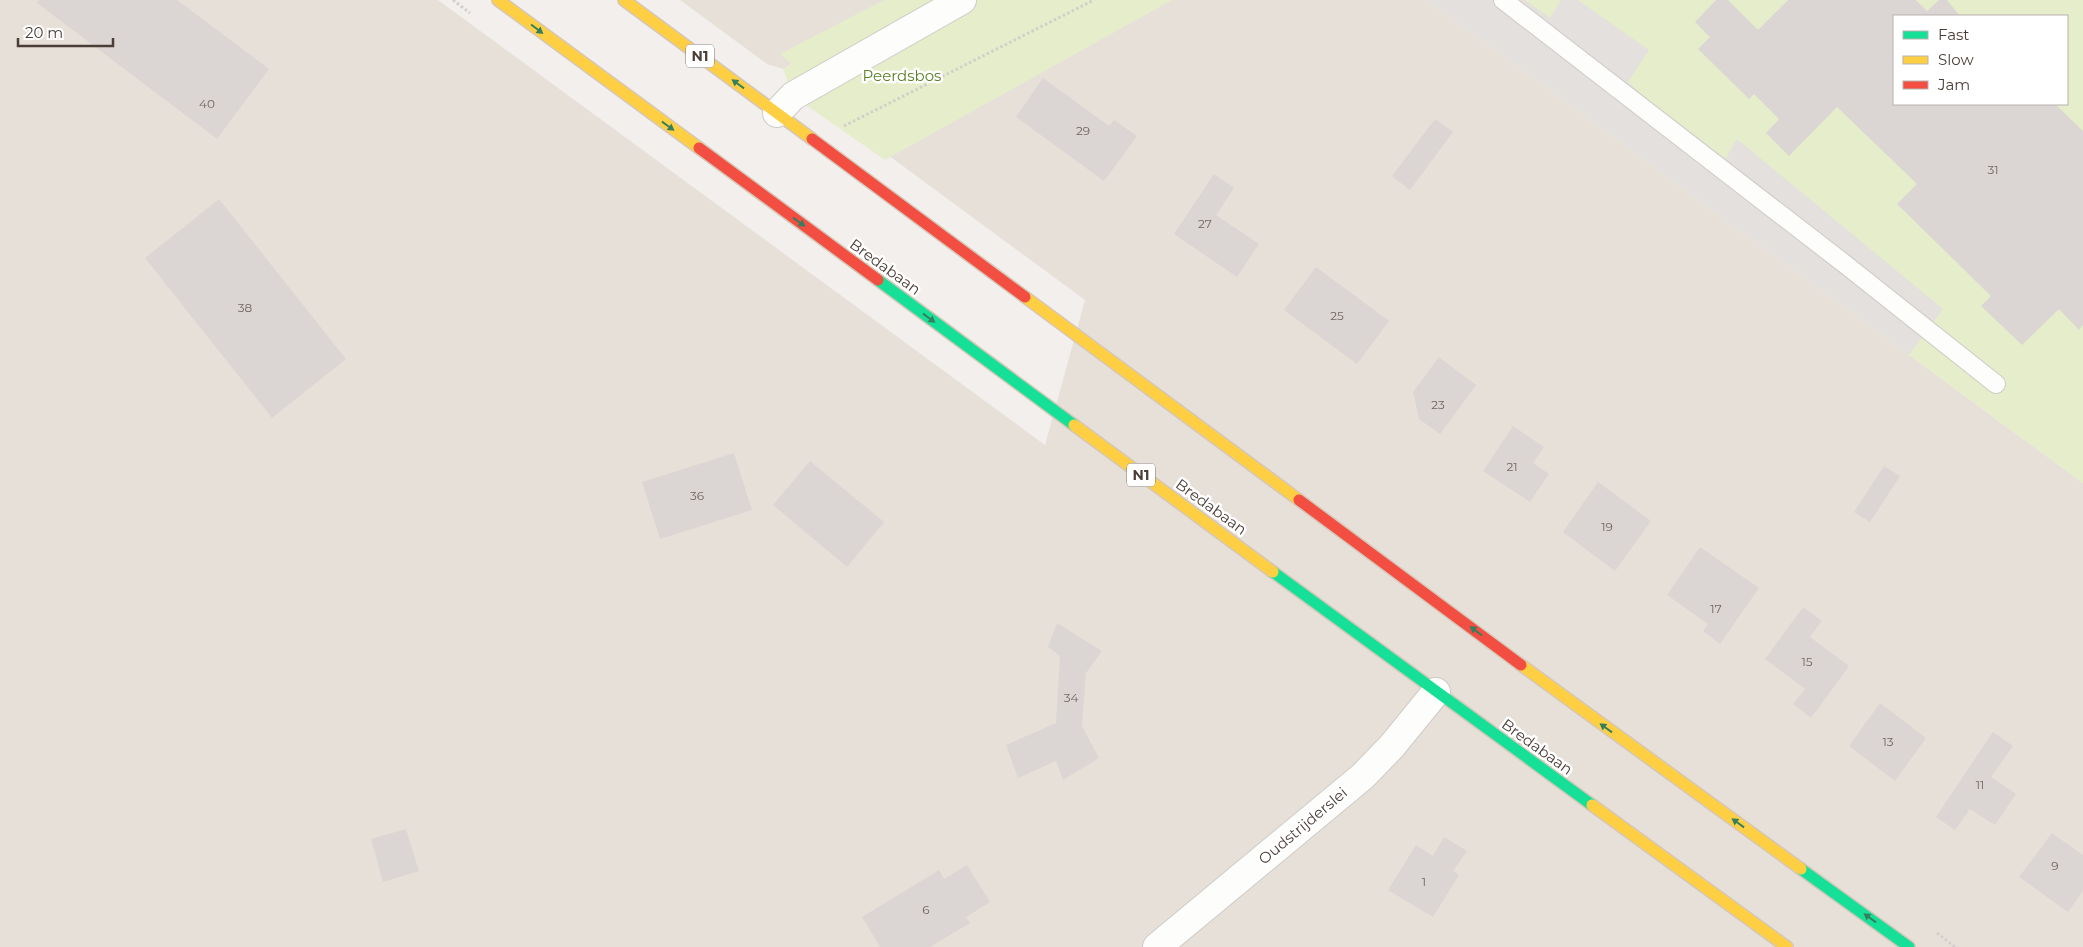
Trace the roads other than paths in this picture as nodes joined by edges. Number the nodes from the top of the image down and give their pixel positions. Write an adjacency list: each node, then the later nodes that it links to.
1 (498, 0): 7 (main road, Bredabaan / N1, one-way to 7)
2 (624, 0): 5 (main road, N1, one-way to 2)
3 (962, 0): 5 (street)
4 (1503, 0): 6 (lane)
5 (777, 113): 10 (main road, N1, one-way to 5)
6 (1996, 384)
7 (1436, 692): 8 (street, Oudstrijderslei); 9 (main road, Bredabaan / N1)
8 (1157, 947)
9 (1787, 947)
10 (1909, 947)

